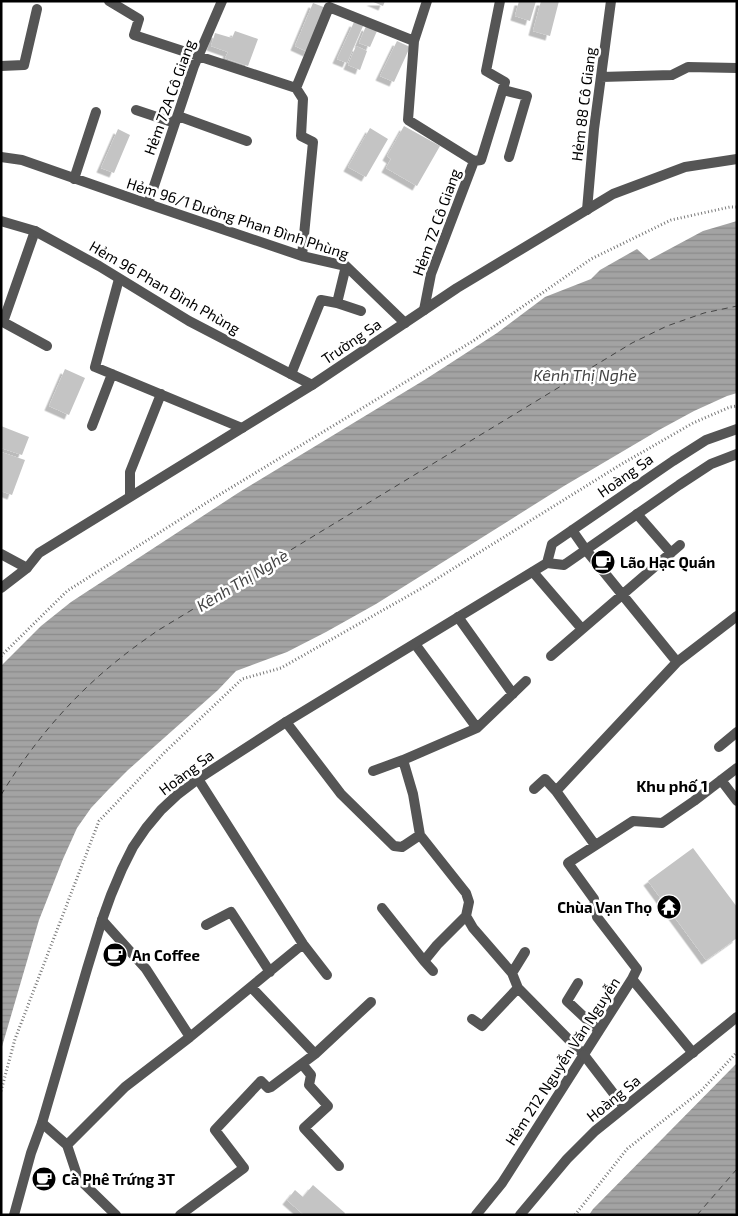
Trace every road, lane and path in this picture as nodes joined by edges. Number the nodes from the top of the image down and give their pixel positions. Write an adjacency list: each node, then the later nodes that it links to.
1 (109, 1): 8 (street)
2 (222, 1): 8 (street, Hẻm 72A Cô Giang)
3 (427, 1): 7 (street, Hẻm 72 Cô Giang)
4 (500, 1): 13 (street)
5 (611, 1): 11 (street, Hẻm 88 Cô Giang)
6 (37, 9): 9 (street)
7 (414, 41): 12 (street); 21 (street, Hẻm 72 Cô Giang)
8 (198, 56): 12 (street); 16 (street, Hẻm 72A Cô Giang)
9 (1, 66)
10 (737, 68): 11 (street)
11 (601, 78): 25 (street, Hẻm 88 Cô Giang)
12 (296, 88): 28 (street)
13 (503, 90): 19 (street); 21 (street)
14 (136, 110): 16 (street)
15 (96, 112): 22 (street)
16 (176, 119): 17 (street); 23 (street, Hẻm 72A Cô Giang)
17 (247, 141)
18 (1, 157): 22 (street, Hẻm 96/1 Đường Phan Đình Phùng)
19 (509, 157)
20 (737, 159): 25 (street, Trường Sa)
21 (474, 161): 32 (street, Hẻm 72 Cô Giang)
22 (74, 179): 23 (street, Hẻm 96/1 Đường Phan Đình Phùng)
23 (148, 204): 28 (street, Hẻm 96/1 Đường Phan Đình Phùng)
24 (737, 207): 60 (path)
25 (587, 210): 32 (street, Trường Sa)
26 (1, 221): 27 (street, Hẻm 96 Phan Đình Phùng)
27 (35, 231): 30 (street, Hẻm 96 Phan Đình Phùng); 35 (street)
28 (302, 256): 29 (street, Hẻm 96/1 Đường Phan Đình Phùng)
29 (346, 266): 31 (street); 34 (street, Hẻm 96/1 Đường Phan Đình Phùng)
30 (119, 279): 36 (street); 37 (street, Hẻm 96 Phan Đình Phùng)
31 (337, 303): 33 (street); 37 (street)
32 (424, 310): 34 (street, Trường Sa)
33 (361, 311)
34 (405, 323): 38 (street, Trường Sa)
35 (47, 346)
36 (112, 374): 39 (street); 40 (street)
37 (291, 374): 38 (street, Hẻm 96 Phan Đình Phùng)
38 (312, 385): 41 (street, Trường Sa)
39 (161, 394): 41 (street); 44 (street)
40 (92, 426)
41 (242, 428): 44 (street, Trường Sa)
42 (737, 429): 46 (street, Hoàng Sa)
43 (737, 454): 45 (street, Hoàng Sa)
44 (130, 496): 52 (street, Trường Sa)
45 (637, 514): 48 (street, Hoàng Sa); 49 (street)
46 (572, 530): 48 (street); 51 (street, Hoàng Sa)
47 (680, 545): 49 (street)
48 (586, 550): 51 (street, Hoàng Sa); 55 (street)
49 (670, 553): 55 (street)
50 (1, 554): 52 (street)
51 (547, 563): 53 (street, Hoàng Sa)
52 (27, 568): 54 (street, Trường Sa)
53 (533, 572): 57 (street, Hoàng Sa); 58 (street)
54 (1, 588)
55 (622, 595): 58 (street); 62 (street)
56 (737, 616): 62 (street)
57 (458, 617): 59 (street, Hoàng Sa); 64 (street)
58 (582, 629): 61 (street)
59 (414, 644): 65 (street, Hoàng Sa); 66 (street)
60 (1, 656)
61 (551, 656)
62 (677, 662): 75 (street)
63 (526, 681): 64 (street)
64 (514, 694): 66 (street)
65 (286, 722): 72 (street, Hoàng Sa); 77 (street)
66 (477, 728): 69 (street)
67 (737, 732): 68 (street)
68 (719, 747)
69 (403, 760): 71 (street); 77 (street)
70 (737, 768): 73 (street, Hẻm 212 Nguyễn Văn Nguyễn)
71 (373, 771)
72 (198, 779): 81 (street, Hoàng Sa); 83 (street)
73 (722, 780): 76 (street); 78 (street, Hẻm 212 Nguyễn Văn Nguyễn)
74 (534, 789): 75 (street)
75 (556, 791): 78 (street)
76 (737, 801)
77 (420, 835): 80 (street)
78 (596, 844): 90 (street, Hẻm 212 Nguyễn Văn Nguyễn)
79 (382, 908): 85 (street)
80 (466, 916): 85 (street); 88 (street)
81 (102, 920): 98 (street); 105 (street, Hoàng Sa)
82 (206, 925): 87 (street)
83 (303, 944): 87 (street); 89 (street)
84 (525, 952): 88 (street)
85 (424, 961): 86 (street)
86 (434, 971)
87 (270, 972): 92 (street)
88 (512, 973): 93 (street)
89 (327, 975)
90 (632, 979): 97 (street, Hẻm 212 Nguyễn Văn Nguyễn); 100 (street)
91 (578, 983): 97 (street)
92 (251, 987): 98 (street); 101 (street)
93 (518, 988): 96 (street); 102 (street)
94 (371, 1002): 101 (street)
95 (737, 1018): 100 (street, Hoàng Sa)
96 (472, 1019)
97 (599, 1031): 102 (street, Hẻm 212 Nguyễn Văn Nguyễn)
98 (190, 1037): 106 (street)
99 (737, 1052): 113 (path)
100 (693, 1053): 104 (street, Hoàng Sa)
101 (315, 1054): 103 (street)
102 (584, 1055): 104 (street); 111 (street, Hẻm 212 Nguyễn Văn Nguyễn)
103 (302, 1064): 107 (street); 110 (street)
104 (624, 1107): 112 (street, Hoàng Sa)
105 (42, 1123): 106 (street); 108 (street, Hoàng Sa)
106 (67, 1145): 109 (street)
107 (338, 1166)
108 (14, 1215)
109 (116, 1215)
110 (180, 1215)
111 (476, 1215)
112 (520, 1215)
113 (575, 1215)

